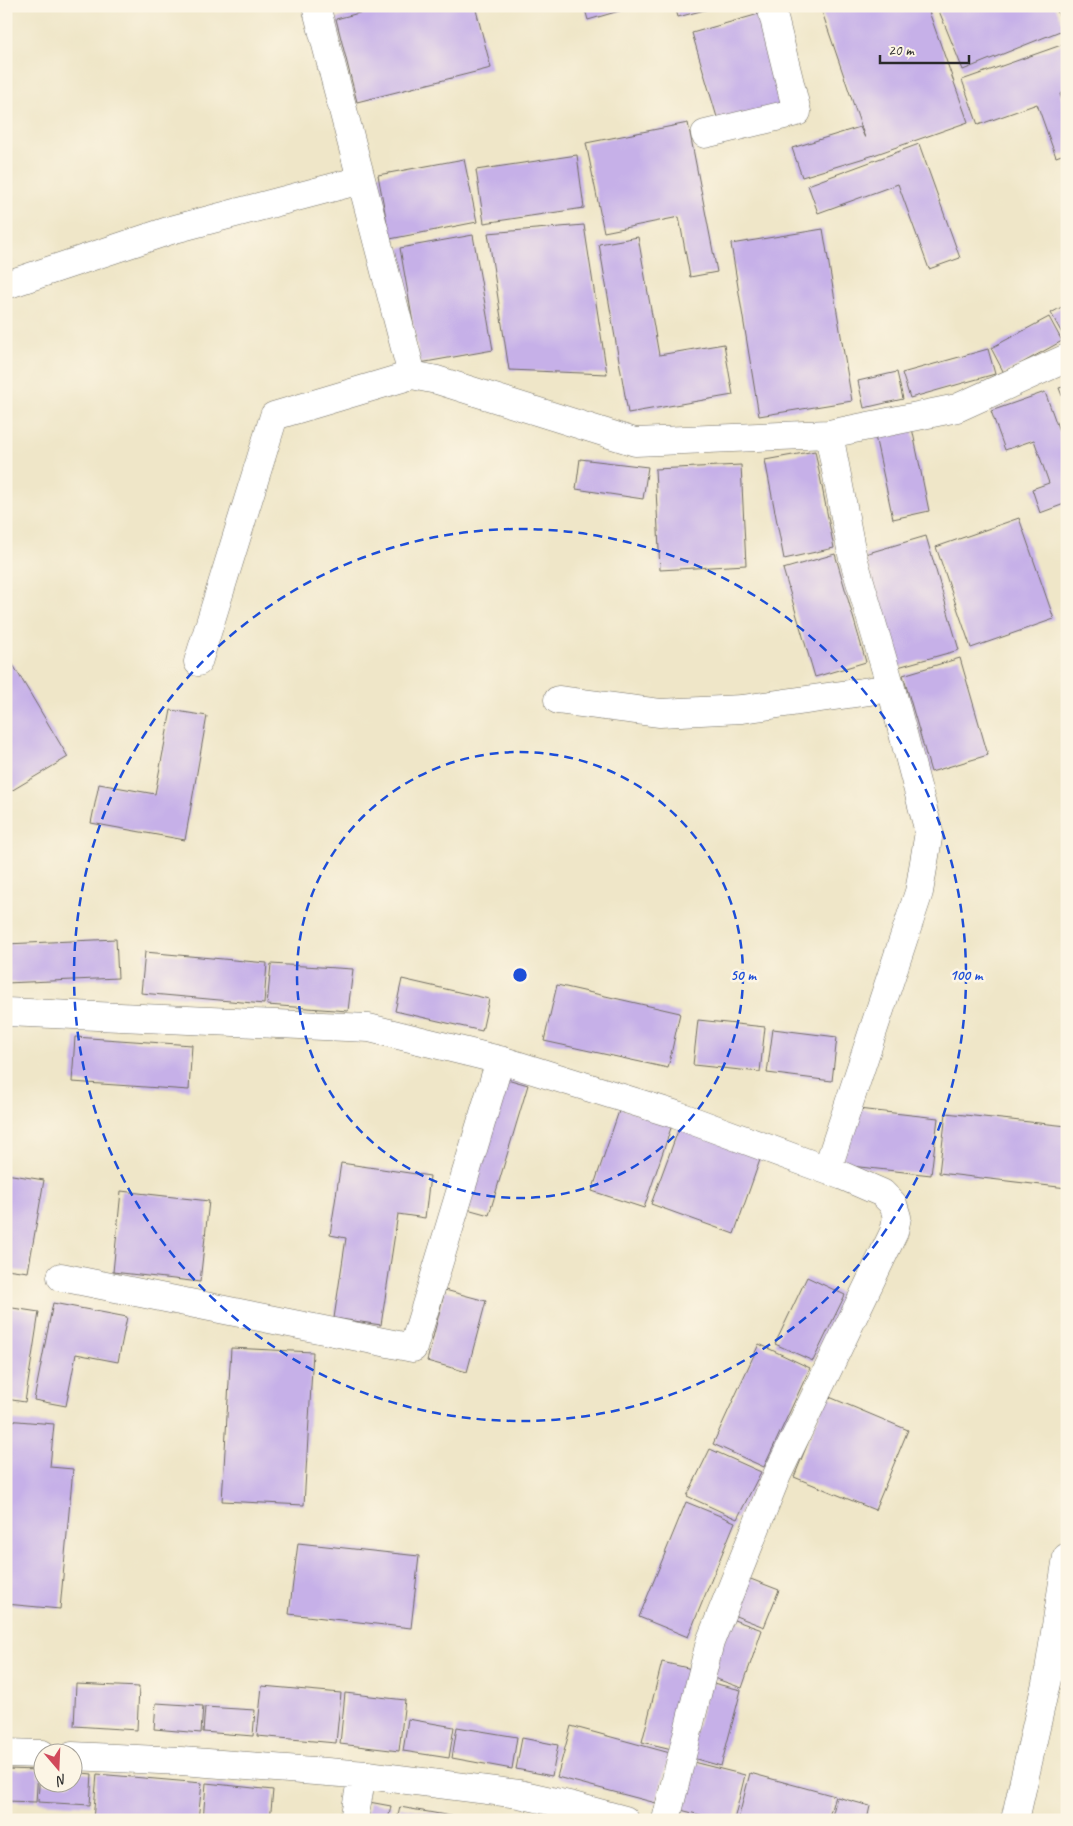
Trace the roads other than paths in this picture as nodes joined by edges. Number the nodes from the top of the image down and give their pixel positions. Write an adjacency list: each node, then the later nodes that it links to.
1 (771, 6): 3 (street)
2 (317, 7): 4 (street)
3 (705, 134)
4 (361, 180): 5 (street); 7 (street)
5 (6, 285)
6 (1067, 358): 8 (street)
7 (412, 375): 8 (street); 9 (street)
8 (829, 434): 10 (street)
9 (198, 662)
10 (891, 688): 11 (street); 14 (street)
11 (558, 700)
12 (6, 1012): 13 (street)
13 (500, 1060): 14 (street); 15 (street)
14 (827, 1170): 24 (street)
15 (60, 1277)
16 (1067, 1557): 25 (street)
17 (6, 1753): 18 (street)
18 (32, 1754)
19 (82, 1757): 20 (street)
20 (362, 1775): 21 (street); 22 (street)
21 (571, 1813): 23 (street)
22 (354, 1820)
23 (625, 1820)
24 (666, 1820)
25 (1015, 1820)

